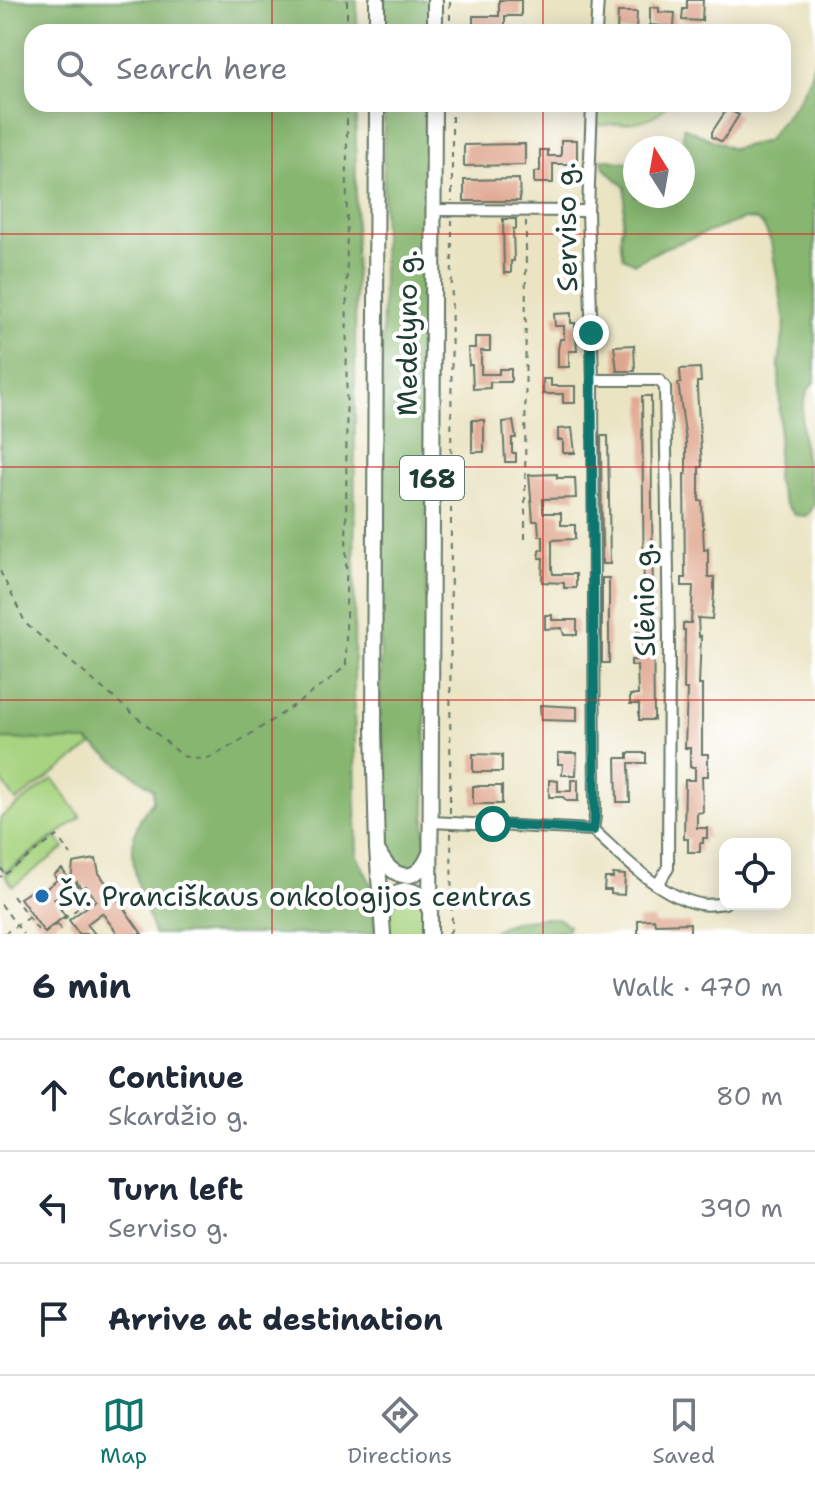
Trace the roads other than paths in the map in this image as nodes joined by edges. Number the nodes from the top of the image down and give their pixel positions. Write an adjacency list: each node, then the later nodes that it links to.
1 (377, 0): 4 (main road)
2 (435, 0): 5 (main road)
3 (598, 0): 6 (street)
4 (377, 24)
5 (435, 24)
6 (596, 24)
7 (377, 112): 15 (main road, Medelyno g. / 168)
8 (434, 112): 10 (main road, Medelyno g. / 168)
9 (592, 112): 11 (street, Serviso g.)
10 (434, 210): 11 (street); 13 (main road, Medelyno g. / 168)
11 (588, 211): 12 (street, Serviso g.)
12 (593, 380): 14 (street, Serviso g.); 17 (street, Slėnio g.)
13 (431, 822): 14 (street); 16 (main road, Medelyno g. / 168)
14 (593, 830): 17 (street)
15 (377, 849): 16 (main road); 20 (main road, 168)
16 (431, 851): 19 (main road, 168)
17 (658, 884): 18 (street)
18 (719, 904)
19 (430, 913): 20 (main road); 22 (main road, 168)
20 (381, 915): 21 (main road, 168)
21 (383, 934)
22 (430, 934)

